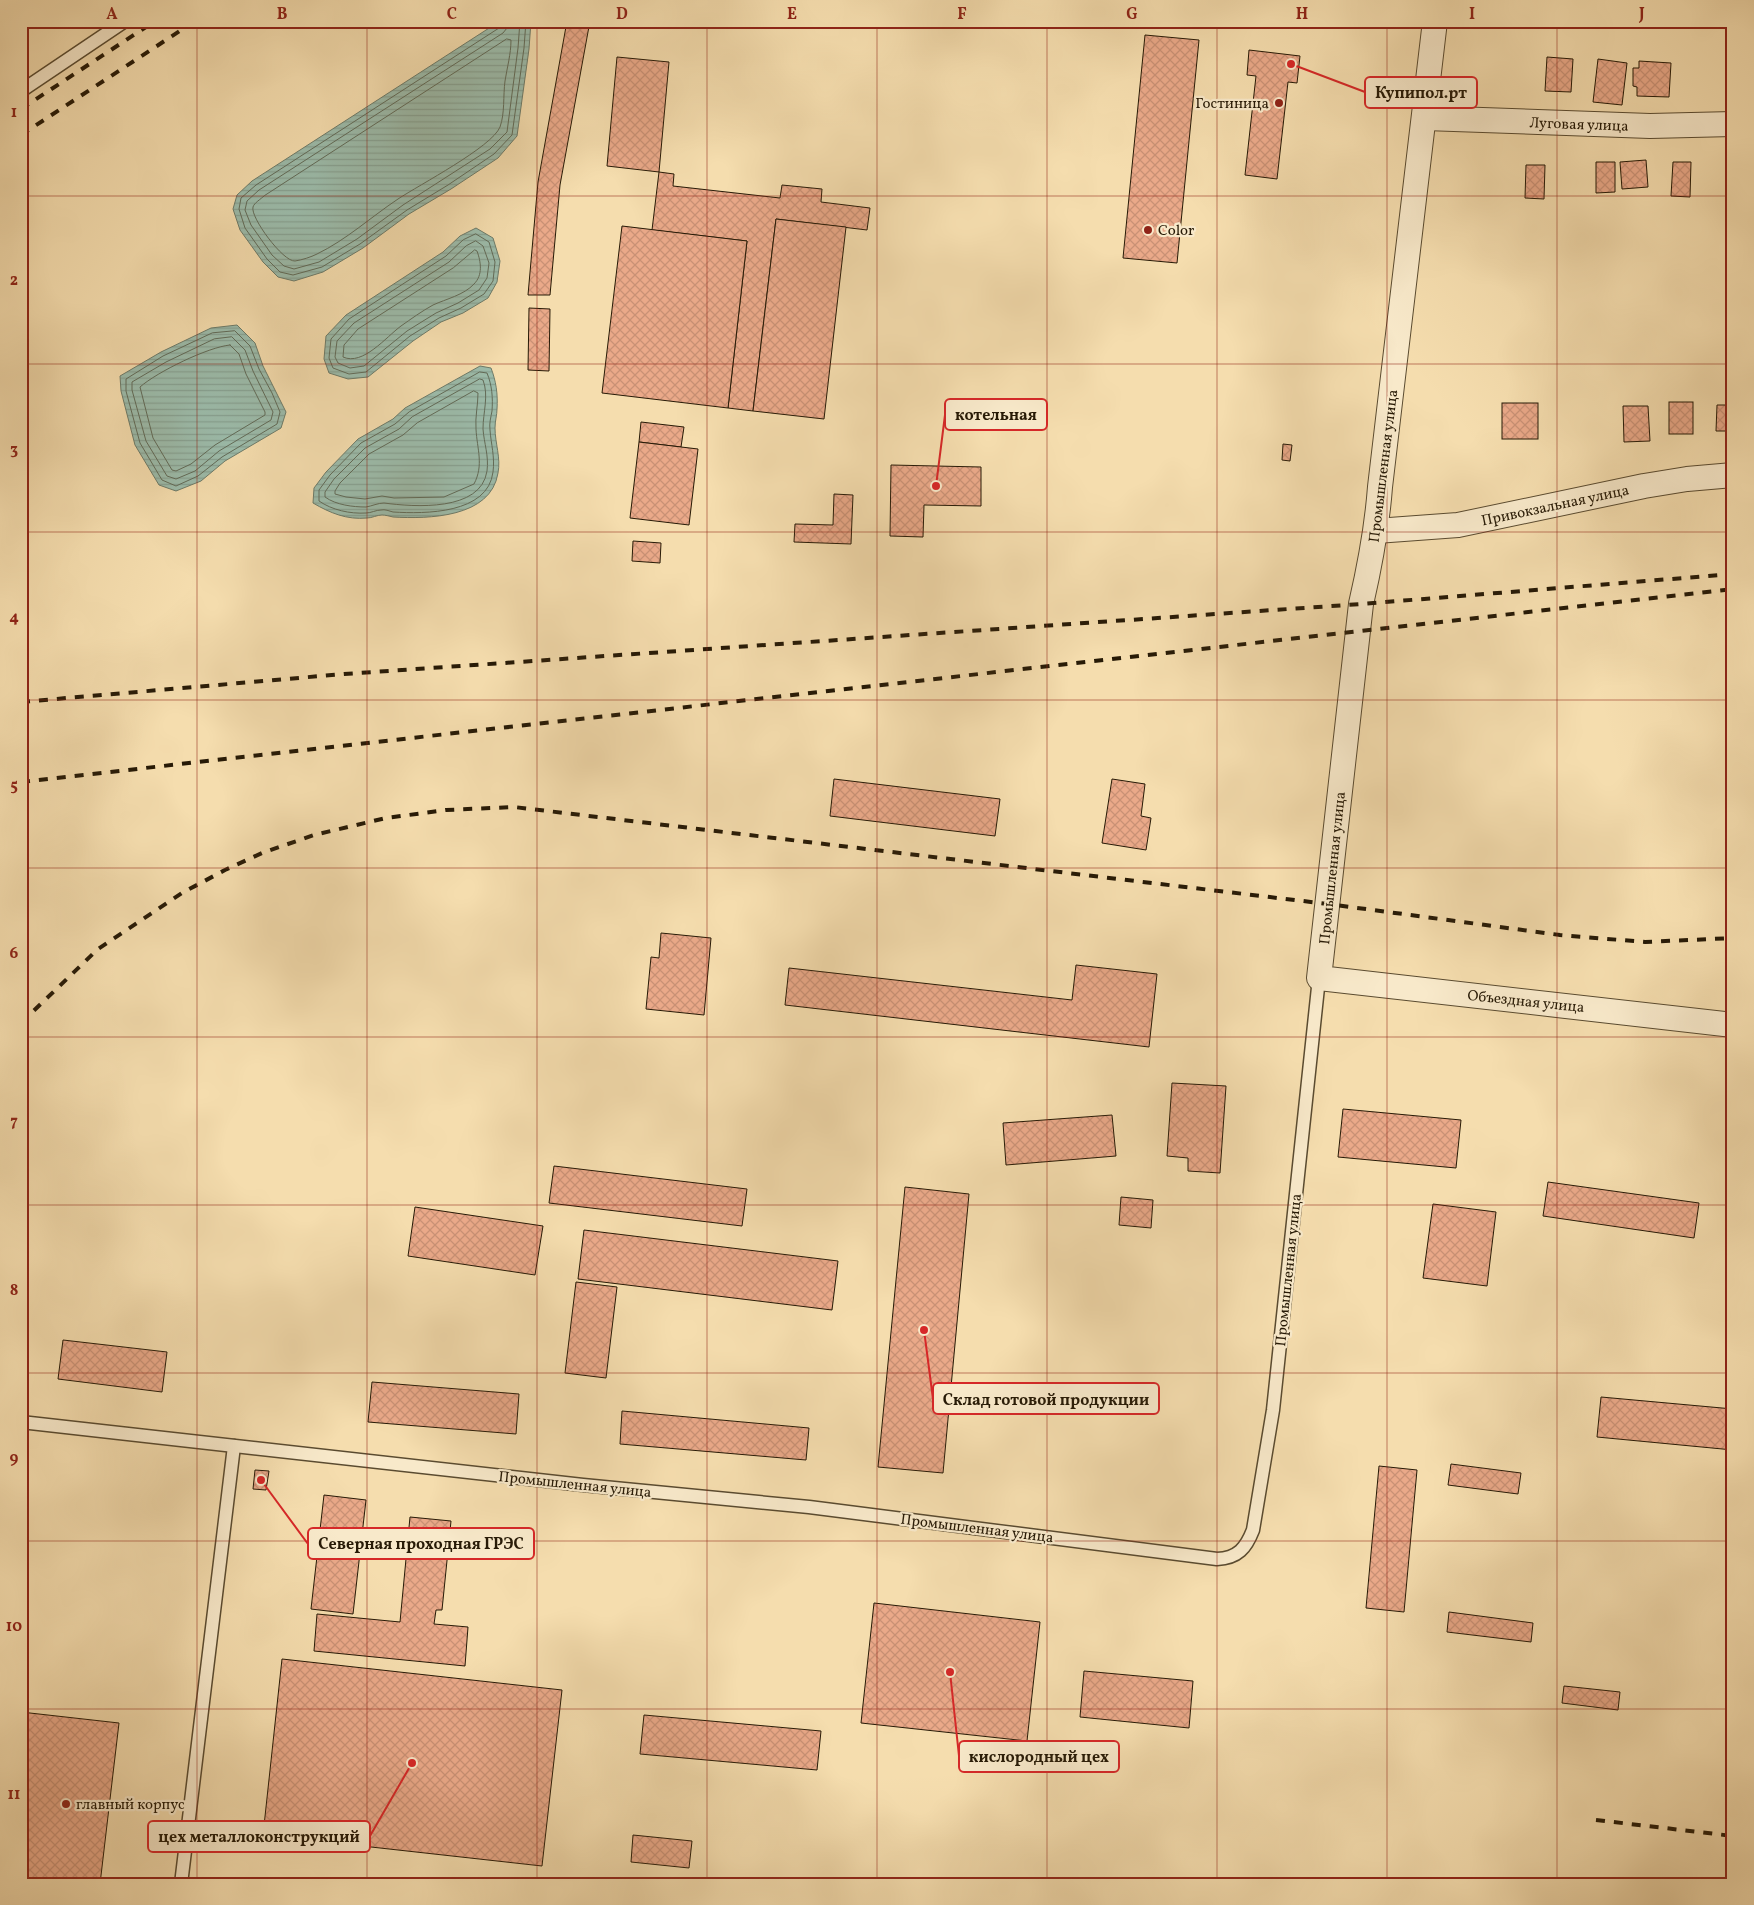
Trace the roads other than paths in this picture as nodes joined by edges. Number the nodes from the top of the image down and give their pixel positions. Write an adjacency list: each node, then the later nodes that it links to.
1 (125, 21): 3 (lane)
2 (1435, 21): 4 (street, Промышленная улица)
3 (21, 91)
4 (1425, 118): 5 (street, Луговая улица); 7 (street, Промышленная улица)
5 (1733, 124)
6 (1733, 475): 7 (street, Привокзальная улица)
7 (1376, 531): 8 (street, Промышленная улица)
8 (1319, 978): 9 (street, Объездная улица); 11 (lane, Промышленная улица)
9 (1733, 1025)
10 (21, 1422): 11 (lane, Промышленная улица)
11 (234, 1446): 12 (lane)
12 (180, 1884)

